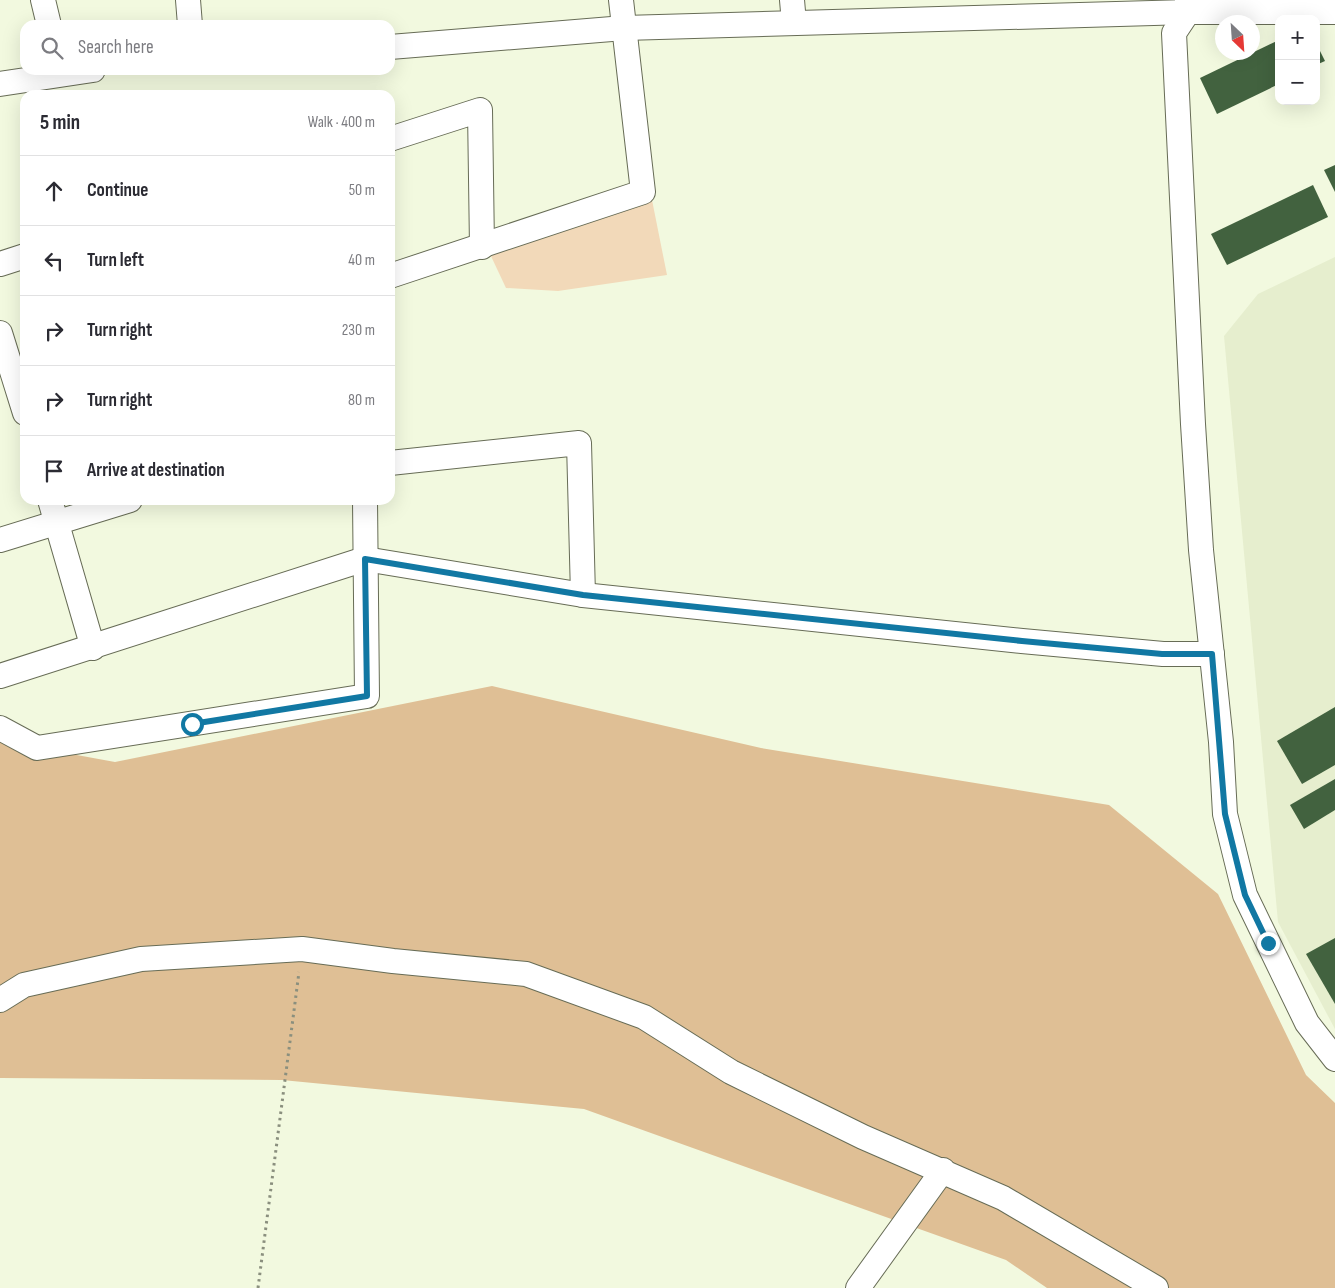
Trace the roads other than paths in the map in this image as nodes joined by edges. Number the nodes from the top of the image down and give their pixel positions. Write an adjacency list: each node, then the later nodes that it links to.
1 (43, 0): 7 (street)
2 (188, 0): 8 (street)
3 (621, 0): 9 (street)
4 (1187, 6): 5 (street); 6 (street); 28 (street)
5 (793, 11): 9 (street)
6 (1335, 12)
7 (48, 20)
8 (190, 20)
9 (624, 28): 10 (street); 14 (street)
10 (395, 47)
11 (49, 75): 12 (street)
12 (0, 84)
13 (395, 137): 14 (street)
14 (482, 246): 17 (street)
15 (20, 258): 16 (street)
16 (0, 264)
17 (395, 274)
18 (0, 334): 19 (street)
19 (17, 400)
20 (395, 462): 26 (street)
21 (95, 505): 23 (street)
22 (364, 505): 25 (street)
23 (53, 511): 24 (street); 27 (street)
24 (0, 540)
25 (365, 559): 26 (street); 27 (street); 30 (street)
26 (583, 595): 28 (street)
27 (93, 648): 29 (street)
28 (1212, 654): 32 (street)
29 (0, 676)
30 (0, 728)
31 (0, 1000): 33 (street)
32 (1335, 1059)
33 (943, 1170): 34 (street); 35 (street)
34 (858, 1288)
35 (1156, 1288)

